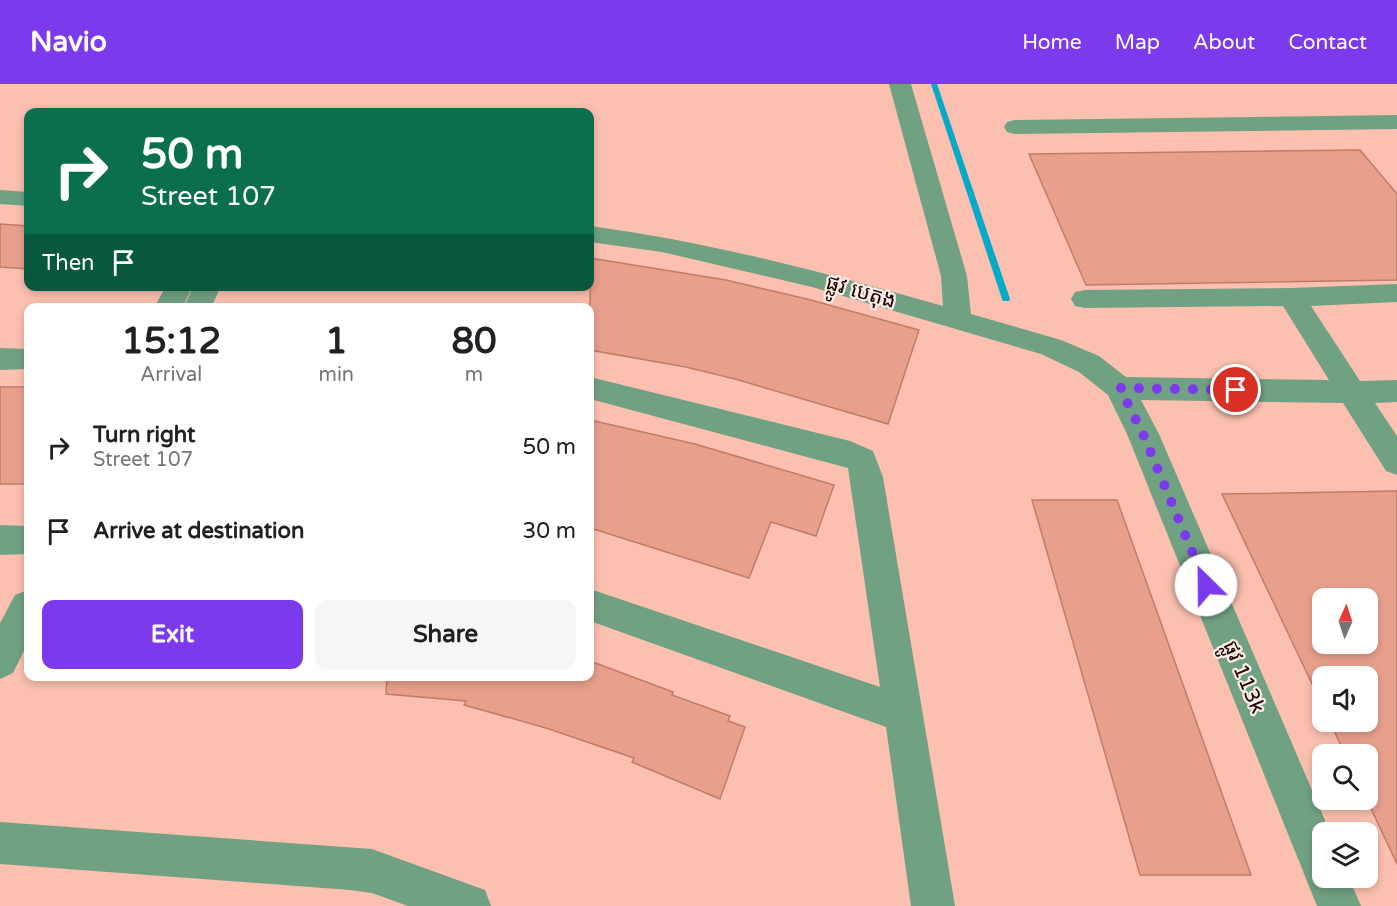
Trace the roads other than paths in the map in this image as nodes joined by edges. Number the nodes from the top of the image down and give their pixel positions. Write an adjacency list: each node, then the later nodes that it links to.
1 (900, 84): 11 (street)
2 (1388, 122): 3 (street); 4 (street)
3 (1015, 127)
4 (1397, 146)
5 (0, 197): 6 (street)
6 (24, 199)
7 (594, 235): 11 (street, ផ្លូវ បេតុង)
8 (1397, 293): 9 (street)
9 (1291, 297): 10 (street); 17 (street)
10 (1084, 299)
11 (958, 319): 14 (street, ផ្លូវ បេតុង)
12 (0, 358): 13 (street)
13 (24, 358)
14 (1120, 388): 17 (street); 25 (street, ផ្លូវ 113k)
15 (594, 389): 24 (street)
16 (1397, 391): 17 (street)
17 (1351, 392): 18 (street)
18 (1397, 462)
19 (0, 540): 20 (street)
20 (24, 540)
21 (594, 606): 24 (street)
22 (24, 614): 23 (street)
23 (0, 661)
24 (905, 715): 29 (street)
25 (1312, 841)
26 (0, 843): 28 (street)
27 (1331, 888): 30 (street)
28 (469, 906)
29 (933, 906)
30 (1339, 906)

